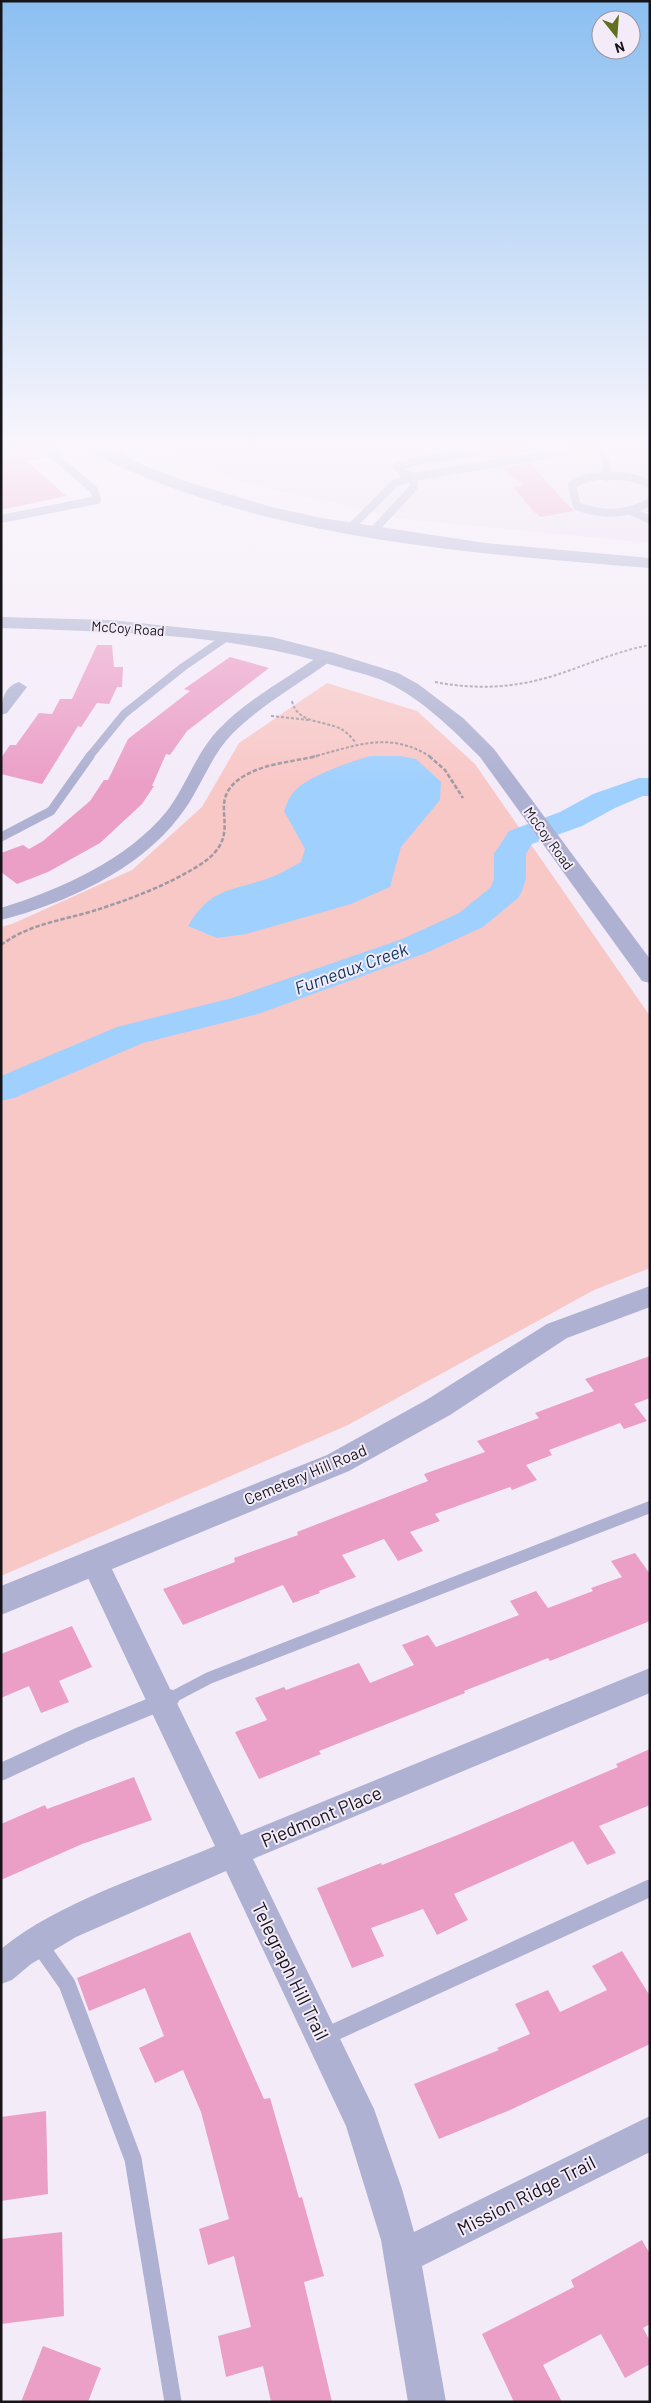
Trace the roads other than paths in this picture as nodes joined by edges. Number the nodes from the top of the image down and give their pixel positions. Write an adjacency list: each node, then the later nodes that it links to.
1 (608, 559): 2 (street)
2 (650, 563)
3 (1, 622): 4 (street, McCoy Road)
4 (224, 639): 5 (street, McCoy Road); 8 (lane)
5 (322, 660): 9 (street); 10 (street, McCoy Road)
6 (19, 687): 7 (street)
7 (1, 710)
8 (1, 837)
9 (1, 914)
10 (650, 976)
11 (650, 1296): 13 (street, Cemetery Hill Road)
12 (650, 1507): 16 (lane)
13 (94, 1561): 14 (street, Cemetery Hill Road); 16 (street, Telegraph Hill Trail)
14 (1, 1601)
15 (650, 1680): 18 (street, Piedmont Place)
16 (162, 1703): 17 (lane); 18 (street, Telegraph Hill Trail)
17 (1, 1772)
18 (232, 1853): 20 (street, Piedmont Place); 22 (street, Telegraph Hill Trail)
19 (650, 1888): 22 (lane)
20 (37, 1942): 21 (street, Piedmont Place); 25 (lane)
21 (1, 1969)
22 (324, 2038): 24 (street, Telegraph Hill Trail)
23 (650, 2133): 24 (street, Mission Ridge Trail)
24 (402, 2257): 26 (street, Telegraph Hill Trail)
25 (173, 2402)
26 (427, 2402)

